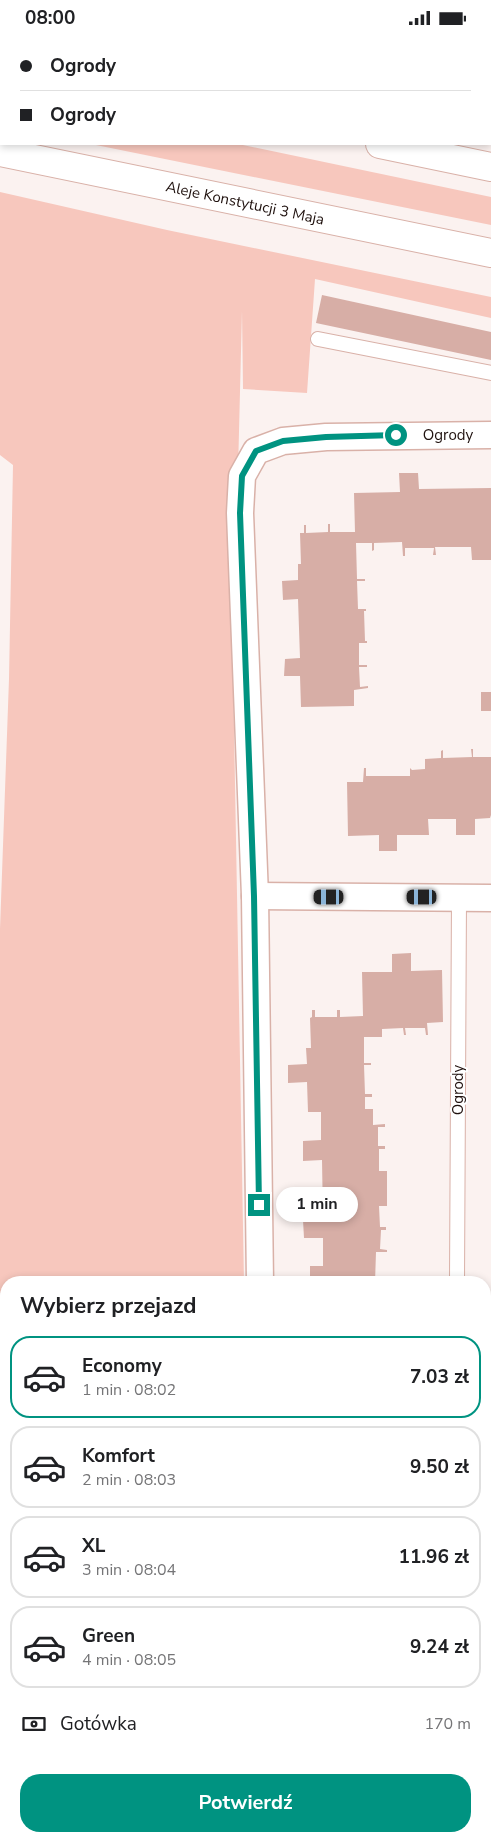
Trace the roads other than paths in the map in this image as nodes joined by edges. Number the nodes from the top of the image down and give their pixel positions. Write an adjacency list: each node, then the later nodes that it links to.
1 (385, 145): 3 (main road)
2 (0, 152): 4 (main road, Aleje Konstytucji 3 Maja)
3 (491, 167)
4 (491, 253)
5 (318, 339): 6 (lane)
6 (491, 373)
7 (491, 435): 8 (street, Ogrody)
8 (254, 896): 9 (street); 11 (street, Ogrody)
9 (459, 898): 10 (street); 12 (lane, Ogrody)
10 (491, 898)
11 (260, 1276)
12 (456, 1276)

